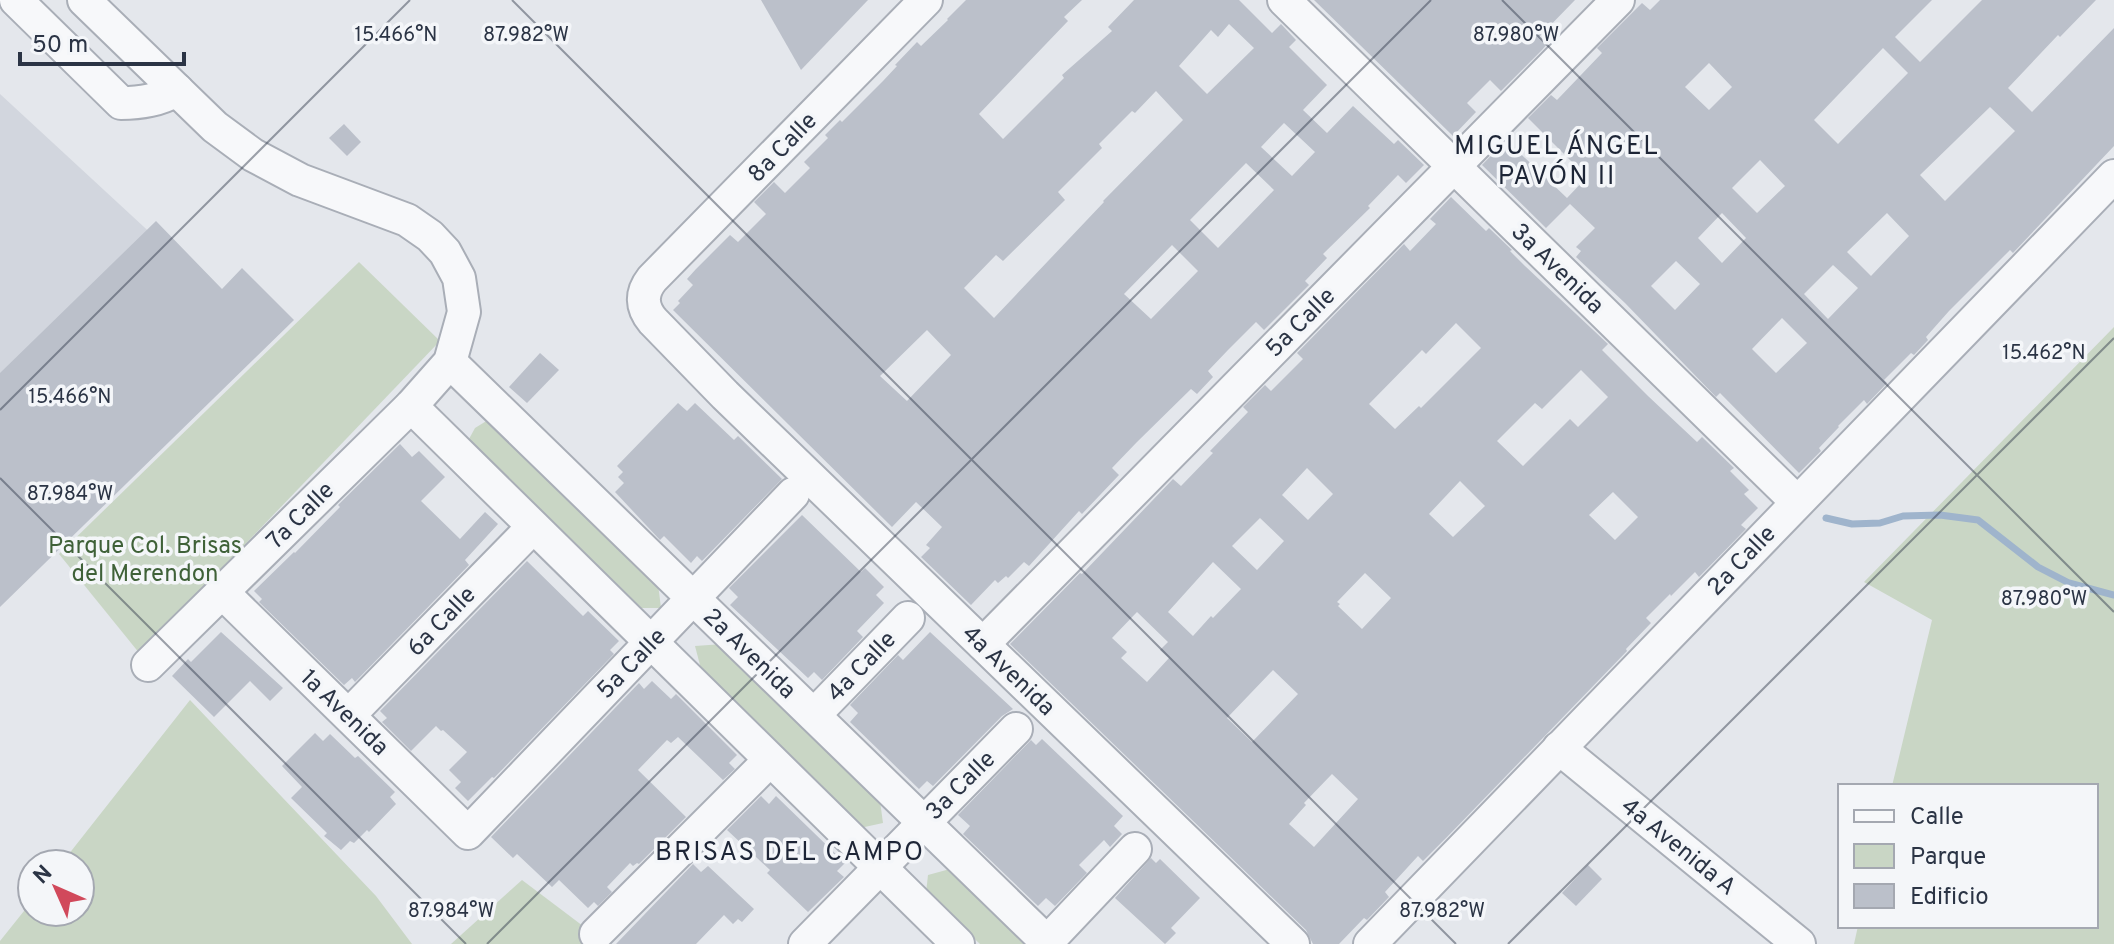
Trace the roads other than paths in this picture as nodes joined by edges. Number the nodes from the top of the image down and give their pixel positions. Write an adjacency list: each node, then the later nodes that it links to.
1 (16, 0): 6 (street)
2 (84, 0): 6 (street)
3 (926, 0): 9 (street, 8a Calle)
4 (1284, 0): 7 (street, 3a Avenida)
5 (1618, 0): 7 (street, 5a Calle)
6 (177, 90): 10 (street)
7 (1454, 166): 13 (street, 3a Avenida); 19 (street, 5a Calle)
8 (2114, 176): 13 (street, 2a Calle)
9 (643, 297): 19 (street, 4a Avenida)
10 (450, 362): 11 (street, 7a Calle); 16 (street, 2a Avenida)
11 (411, 406): 14 (street); 15 (street, 7a Calle)
12 (793, 494): 16 (street, 5a Calle)
13 (1797, 502): 24 (street, 2a Calle)
14 (533, 527): 18 (street); 21 (street, 6a Calle)
15 (222, 592): 20 (street, 7a Calle); 21 (street, 1a Avenida)
16 (693, 598): 18 (street, 5a Calle); 22 (street, 2a Avenida)
17 (908, 618): 22 (street, 4a Calle)
18 (651, 642): 25 (street); 27 (street, 5a Calle)
19 (983, 644): 34 (street, 4a Avenida)
20 (148, 665)
21 (349, 715): 27 (street, 1a Avenida)
22 (814, 715): 26 (street, 2a Avenida)
23 (1016, 729): 26 (street, 3a Calle)
24 (1559, 748): 35 (street, 2a Calle); 36 (street, 4a Avenida A)
25 (770, 760): 29 (street); 30 (street)
26 (924, 822): 29 (street, 3a Calle); 31 (street, 2a Avenida)
27 (468, 833)
28 (1135, 849): 31 (street)
29 (880, 868): 32 (street, 3a Calle); 33 (street)
30 (596, 934)
31 (1048, 943)
32 (805, 944)
33 (958, 944)
34 (1293, 944)
35 (1370, 944)
36 (1799, 944)

